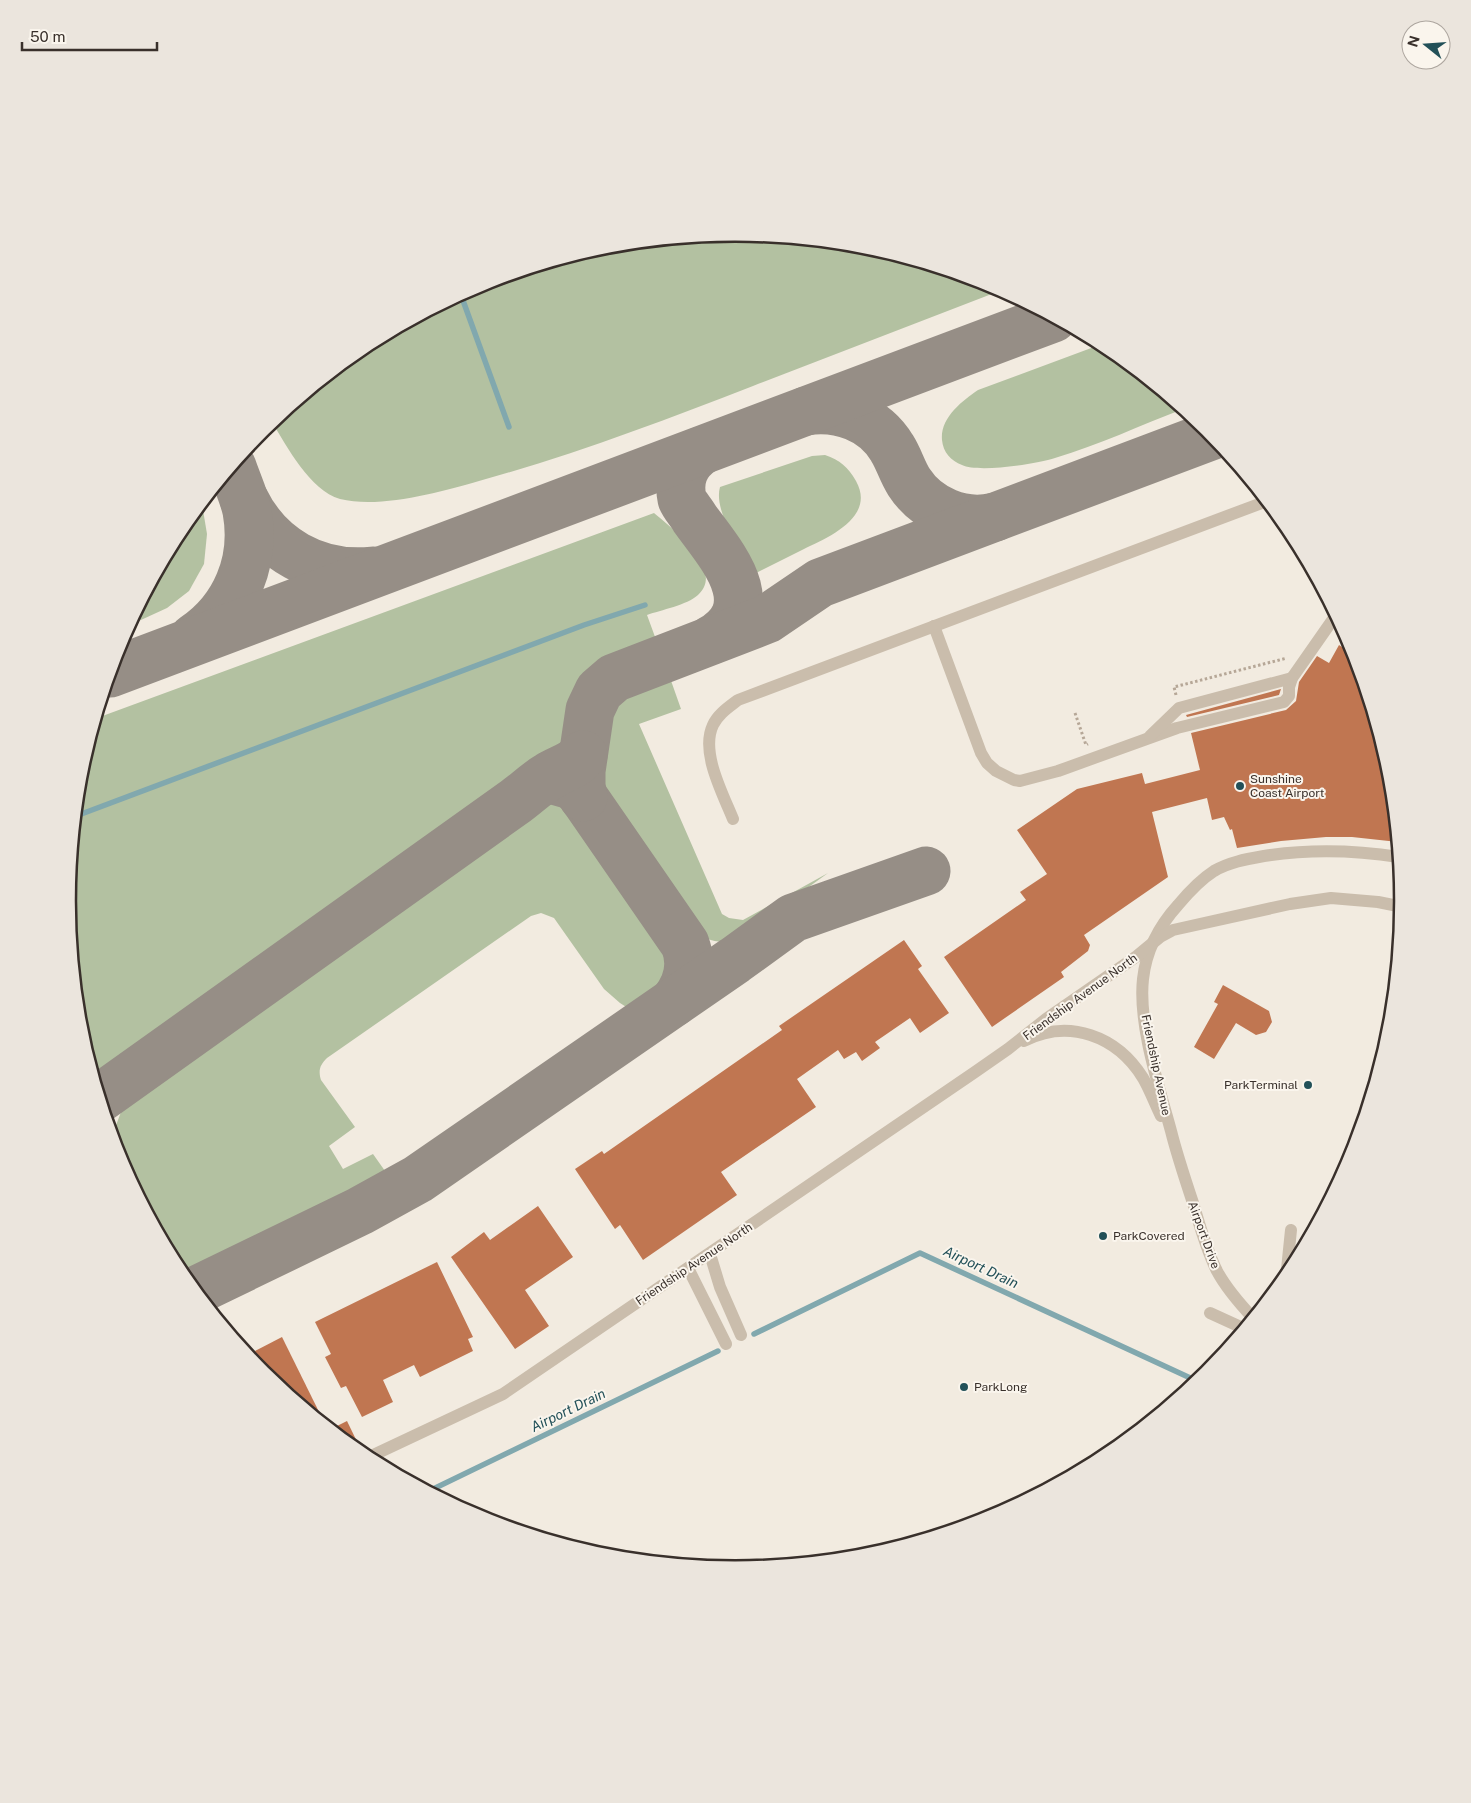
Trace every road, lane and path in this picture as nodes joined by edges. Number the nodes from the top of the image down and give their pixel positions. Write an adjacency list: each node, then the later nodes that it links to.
1 (1261, 503): 3 (street)
2 (1332, 621): 4 (street)
3 (934, 626): 5 (street); 6 (street)
4 (1292, 678): 5 (street); 5 (street)
5 (1146, 739)
6 (733, 820)
7 (1393, 856): 9 (street, Friendship Avenue)
8 (1395, 906): 9 (street, Friendship Avenue North)
9 (1152, 944): 10 (street, Friendship Avenue North); 11 (street, Friendship Avenue)
10 (1008, 1049): 11 (street, Friendship Avenue North); 13 (street, Friendship Avenue North)
11 (1174, 1142): 17 (street, Airport Drive)
12 (1291, 1230): 14 (street)
13 (710, 1254): 15 (street, Friendship Avenue North); 19 (street)
14 (1288, 1262)
15 (688, 1268): 20 (street); 21 (street, Friendship Avenue North)
16 (1210, 1313): 18 (street)
17 (1249, 1314)
18 (1239, 1326)
19 (741, 1334)
20 (726, 1344)
21 (376, 1454)

